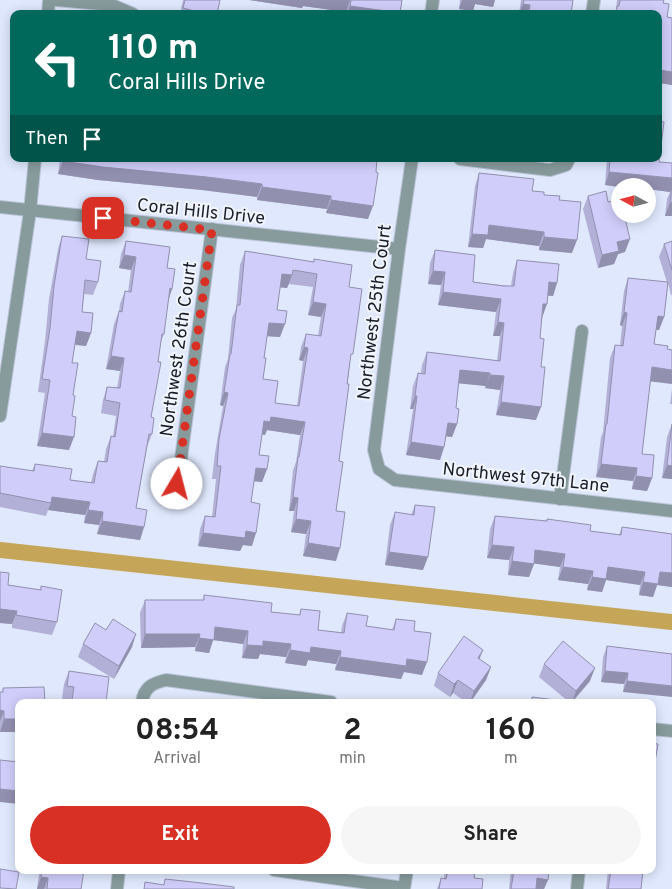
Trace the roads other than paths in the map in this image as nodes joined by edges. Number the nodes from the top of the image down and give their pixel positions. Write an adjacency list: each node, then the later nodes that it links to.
1 (56, 0): 2 (street)
2 (124, 10)
3 (34, 162): 8 (street)
4 (412, 162): 10 (street, Northwest 25th Court)
5 (485, 162): 6 (street)
6 (568, 162)
7 (0, 207): 8 (street, Coral Hills Drive)
8 (30, 211): 9 (street, Coral Hills Drive); 12 (street)
9 (212, 230): 10 (street, Coral Hills Drive); 15 (street, Northwest 26th Court)
10 (399, 249): 13 (street, Northwest 25th Court)
11 (582, 331): 14 (street)
12 (0, 416)
13 (380, 469): 14 (street, Northwest 97th Lane)
14 (560, 499): 16 (street, Northwest 97th Lane)
15 (174, 503)
16 (672, 511)
17 (142, 699): 18 (street)
18 (308, 699)
19 (656, 730): 20 (street)
20 (672, 732)
21 (119, 874): 26 (street)
22 (303, 874): 25 (street)
23 (406, 874): 25 (street)
24 (579, 874): 27 (street)
25 (404, 888)
26 (117, 889)
27 (577, 889)

